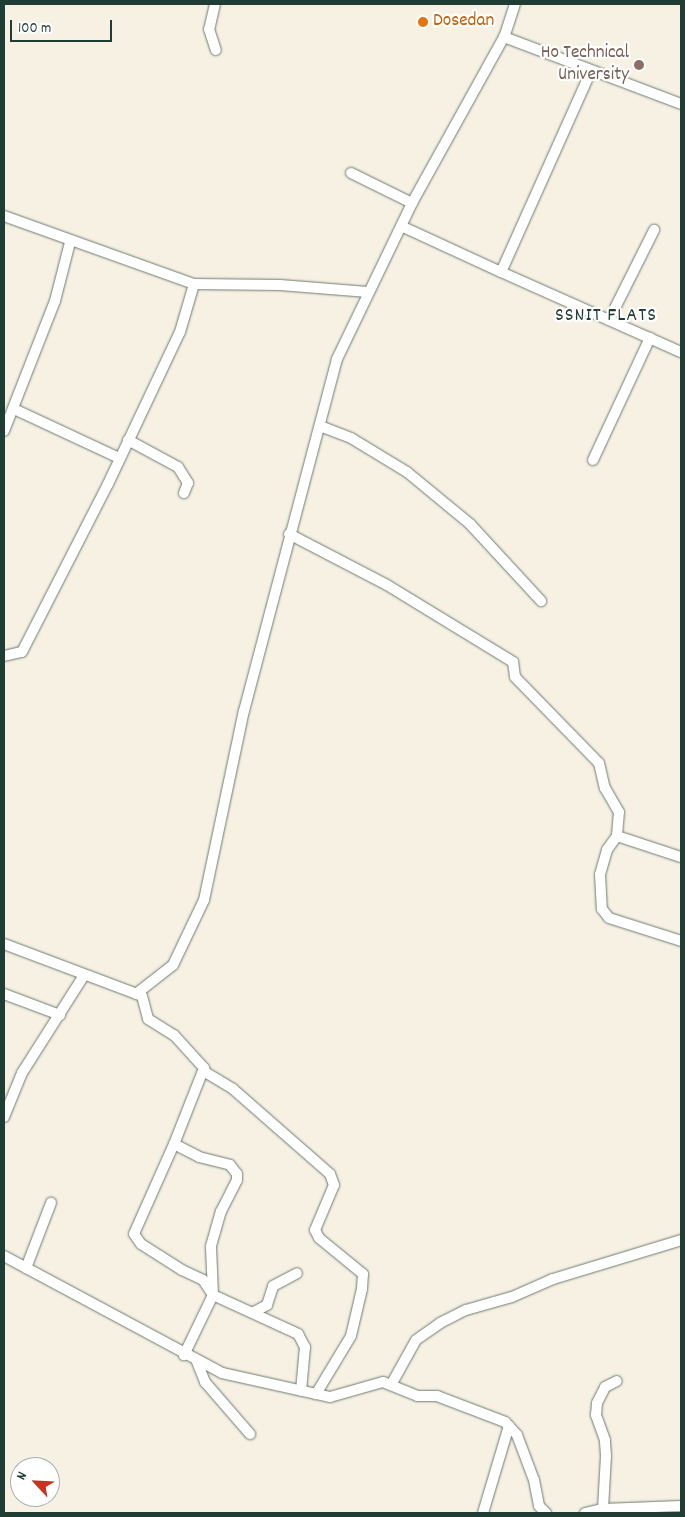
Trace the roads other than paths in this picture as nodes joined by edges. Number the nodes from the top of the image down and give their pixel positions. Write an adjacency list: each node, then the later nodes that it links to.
1 (215, 4): 4 (street)
2 (515, 4): 3 (street)
3 (504, 37): 5 (street); 8 (street)
4 (216, 50)
5 (591, 70): 6 (street); 13 (street)
6 (681, 104)
7 (351, 173): 8 (street)
8 (412, 203): 10 (street)
9 (4, 216): 12 (street)
10 (401, 226): 13 (street); 15 (street)
11 (654, 230): 16 (street)
12 (70, 242): 14 (street); 19 (street)
13 (501, 272): 16 (street)
14 (194, 284): 15 (street); 22 (street)
15 (368, 292): 20 (street)
16 (610, 320): 17 (street)
17 (650, 338): 18 (street); 24 (street)
18 (681, 352)
19 (14, 409): 21 (street); 23 (street)
20 (320, 426): 26 (street); 27 (street)
21 (4, 430)
22 (128, 440): 23 (street); 25 (street)
23 (119, 458): 28 (street)
24 (593, 460)
25 (184, 493)
26 (289, 534): 29 (street); 35 (street)
27 (541, 601)
28 (4, 656)
29 (617, 836): 30 (street); 31 (street)
30 (681, 857)
31 (681, 941)
32 (4, 944): 33 (street)
33 (83, 977): 35 (street); 36 (street)
34 (4, 994): 36 (street)
35 (136, 994): 37 (street)
36 (60, 1015): 38 (street)
37 (205, 1072): 39 (street); 52 (street)
38 (4, 1117)
39 (174, 1144): 45 (street); 45 (street)
40 (51, 1202): 43 (street)
41 (681, 1240): 50 (street)
42 (4, 1256): 43 (street)
43 (26, 1268): 47 (street)
44 (297, 1273): 46 (street)
45 (213, 1294): 46 (street); 47 (street)
46 (254, 1312): 51 (street)
47 (184, 1355): 48 (street)
48 (197, 1362): 51 (street); 54 (street)
49 (617, 1381): 56 (street)
50 (391, 1384): 52 (street); 53 (street)
51 (302, 1391): 52 (street)
52 (316, 1394)
53 (509, 1426): 57 (street); 58 (street)
54 (250, 1434)
55 (681, 1506): 56 (street)
56 (603, 1509): 59 (street)
57 (483, 1513)
58 (546, 1513)
59 (585, 1513)

